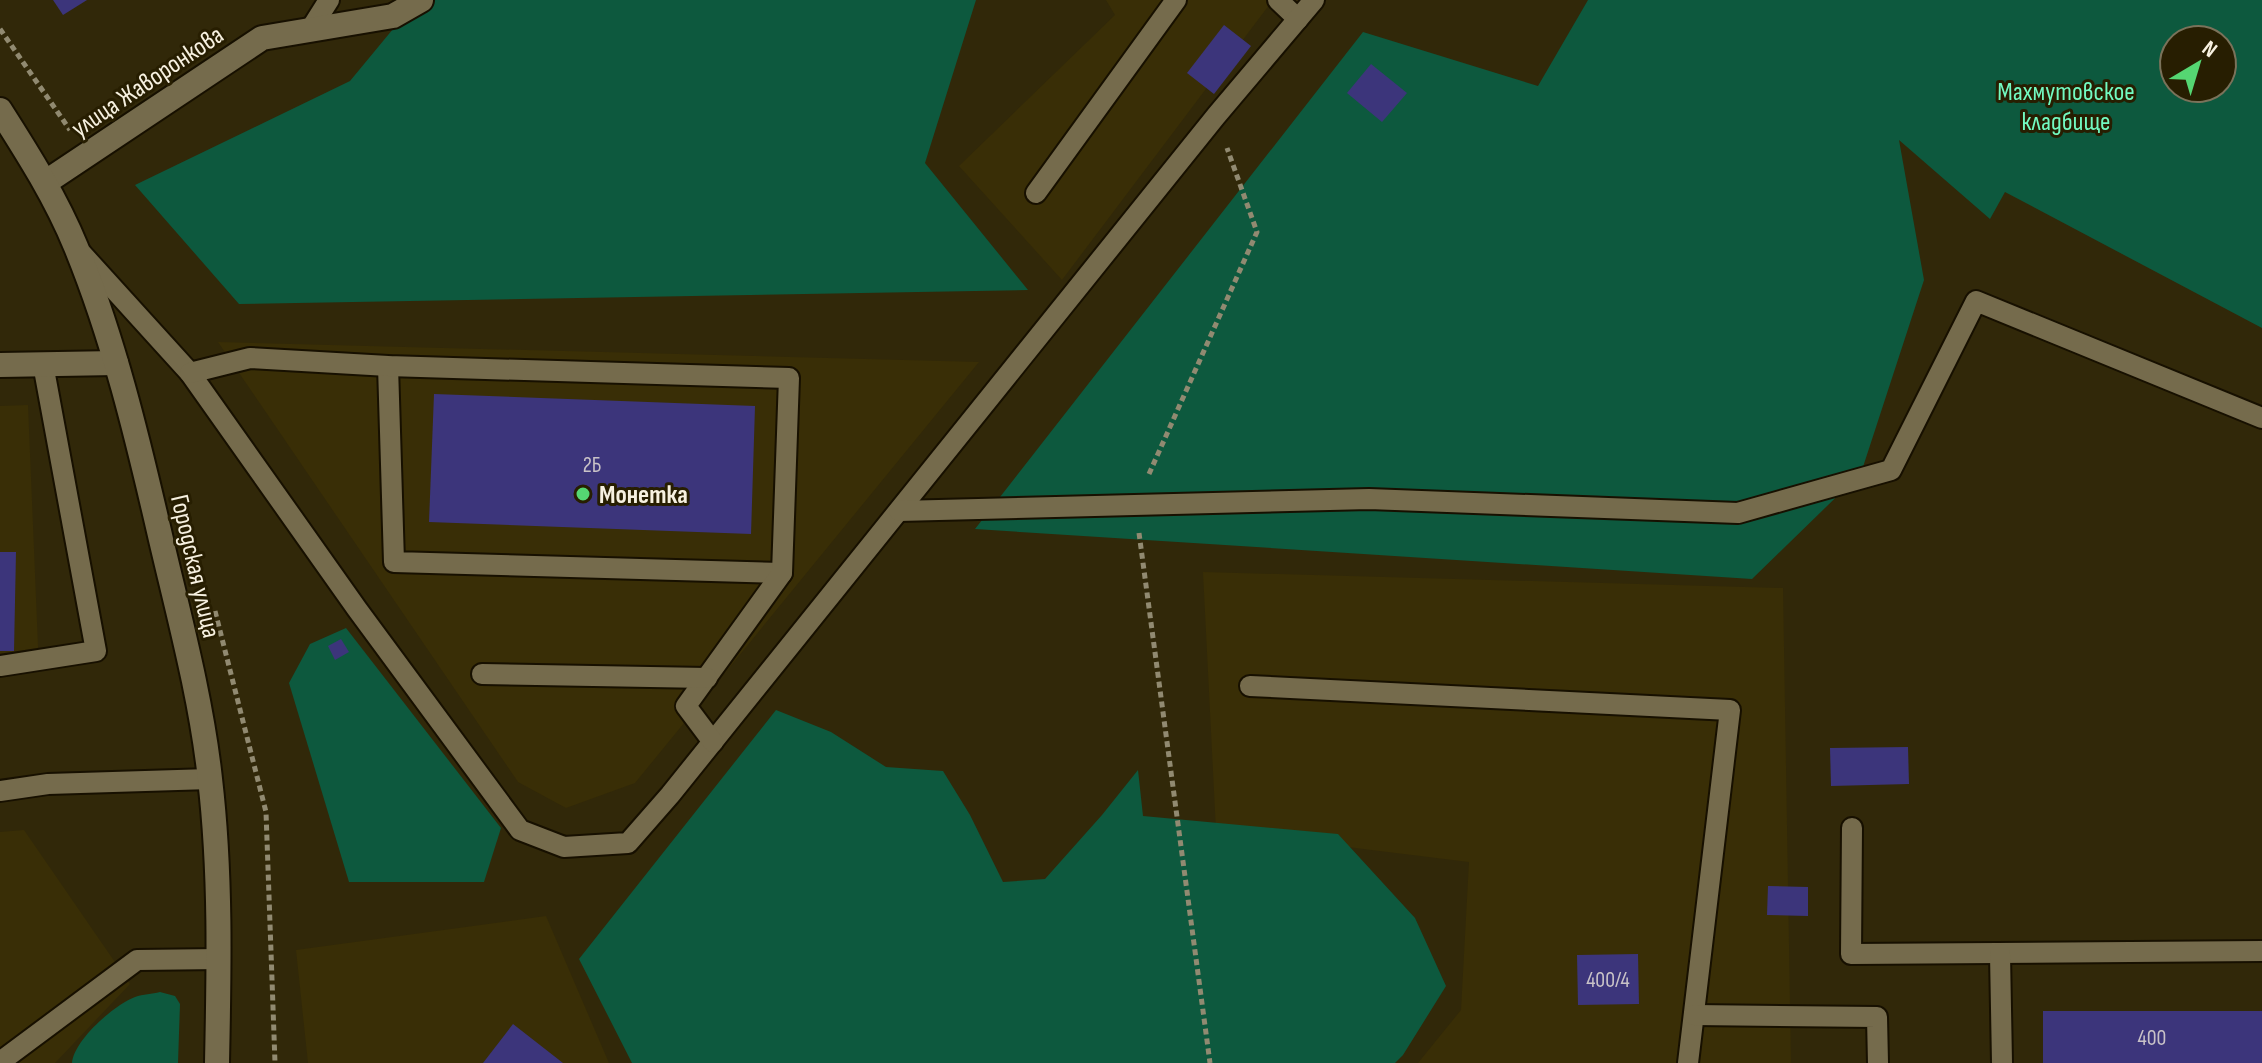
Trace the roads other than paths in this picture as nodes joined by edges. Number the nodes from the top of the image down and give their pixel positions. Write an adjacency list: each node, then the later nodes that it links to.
1 (329, 0): 7 (lane)
2 (421, 0): 7 (street, улица Жаворонкова)
3 (1176, 0): 10 (lane)
4 (1278, 0): 6 (lane)
5 (1314, 0): 6 (lane)
6 (1298, 19): 18 (lane)
7 (310, 30): 9 (street, улица Жаворонкова)
8 (0, 110): 9 (street, Городская улица)
9 (46, 182): 11 (street, Городская улица)
10 (1036, 193)
11 (76, 248): 12 (street, Городская улица); 16 (lane)
12 (116, 363): 13 (street); 25 (street, Городская улица)
13 (43, 364): 14 (street); 20 (lane)
14 (0, 365)
15 (388, 366): 16 (lane); 19 (lane); 19 (lane)
16 (190, 373): 24 (lane)
17 (2262, 418): 18 (lane)
18 (899, 511): 24 (lane)
19 (782, 573): 22 (lane)
20 (0, 666)
21 (482, 674): 22 (lane)
22 (707, 678): 24 (lane)
23 (1250, 686): 31 (lane)
24 (713, 742)
25 (210, 779): 26 (lane); 30 (street, Городская улица)
26 (0, 791)
27 (1852, 828): 29 (lane)
28 (2262, 951): 29 (lane)
29 (2000, 954): 36 (lane)
30 (220, 959): 32 (lane); 33 (street, Городская улица)
31 (1694, 1015): 34 (lane); 35 (lane)
32 (0, 1062)
33 (217, 1063)
34 (1688, 1063)
35 (1878, 1063)
36 (2002, 1063)

